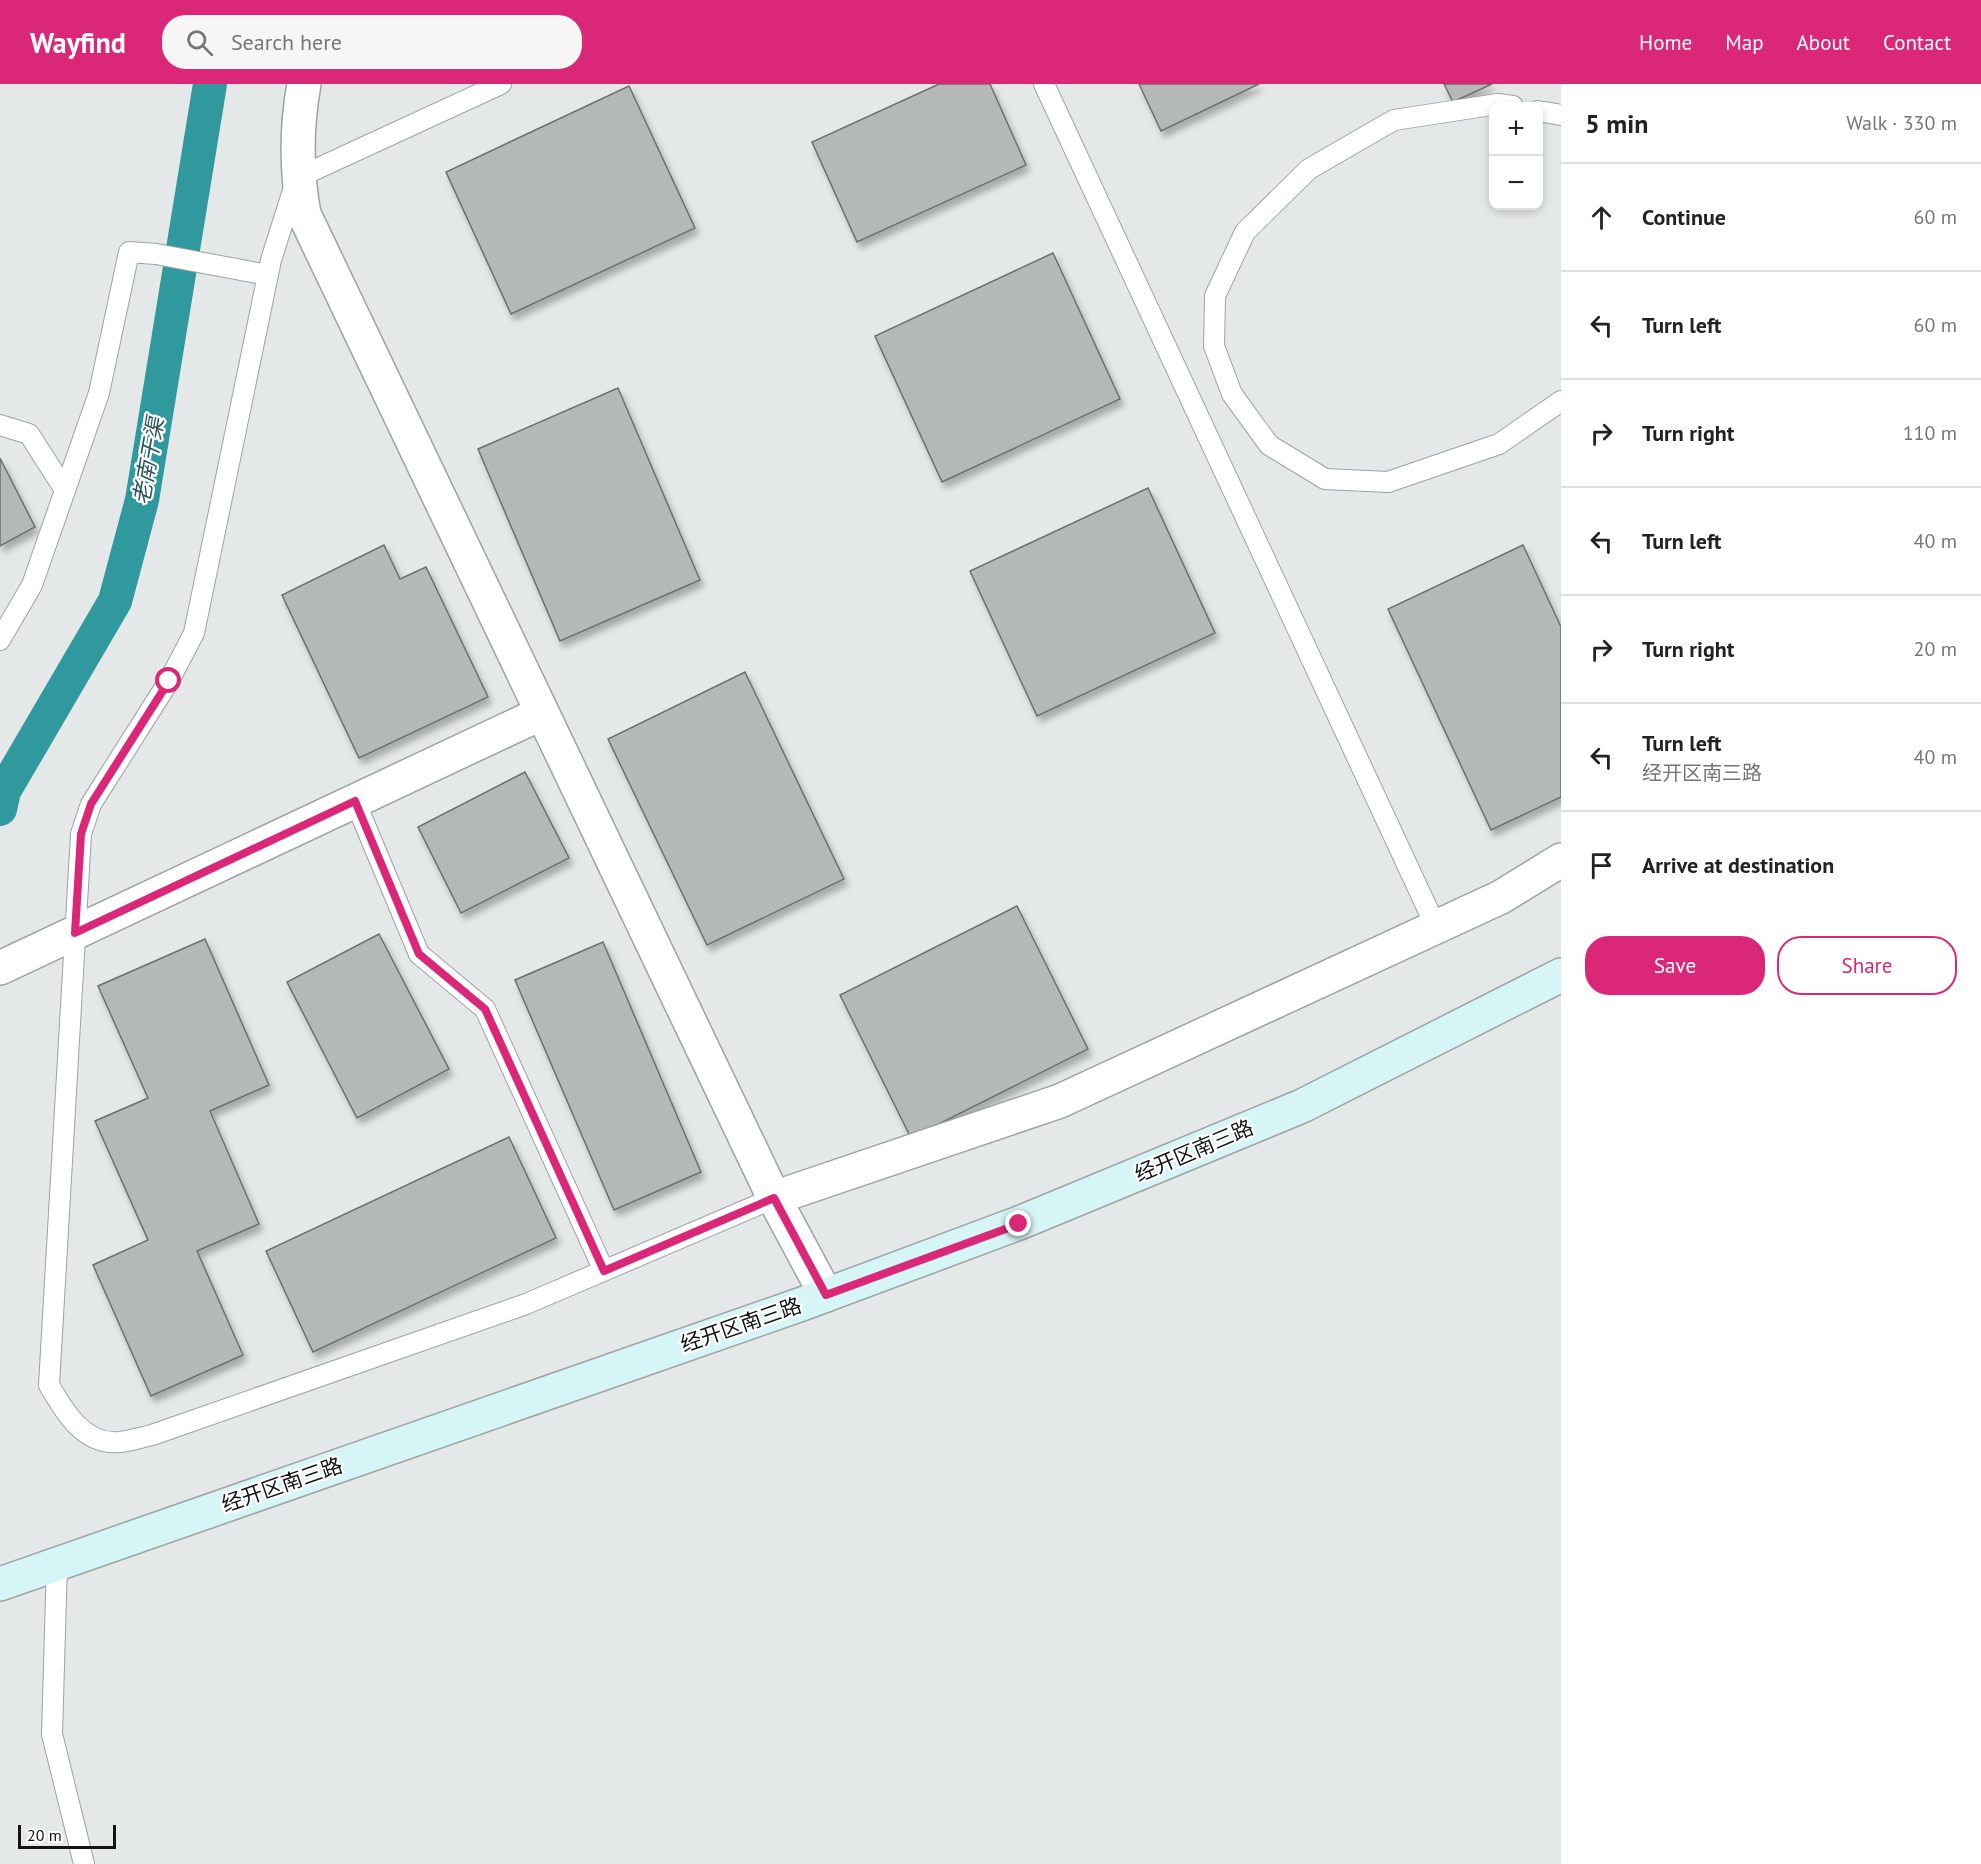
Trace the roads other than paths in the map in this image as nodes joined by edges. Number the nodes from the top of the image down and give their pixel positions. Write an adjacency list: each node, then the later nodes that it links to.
1 (304, 84): 7 (street)
2 (501, 84): 7 (lane)
3 (1044, 84): 16 (lane)
4 (1489, 105): 9 (lane)
5 (1543, 112): 6 (lane)
6 (1561, 115)
7 (297, 178): 8 (lane); 13 (street)
8 (259, 274): 11 (lane); 17 (lane)
9 (1561, 401)
10 (0, 425): 11 (lane)
11 (65, 490): 12 (lane)
12 (0, 640)
13 (542, 713): 14 (street); 20 (street)
14 (355, 801): 17 (street); 21 (lane)
15 (1561, 860): 16 (street)
16 (1436, 927): 20 (street)
17 (61, 940): 18 (street); 21 (lane)
18 (0, 968)
19 (1561, 975): 22 (street, 经开区南三路)
20 (774, 1198): 21 (lane); 22 (street)
21 (604, 1271)
22 (826, 1295): 23 (street, 经开区南三路)
23 (57, 1563): 24 (street, 经开区南三路); 25 (lane)
24 (0, 1584)
25 (84, 1864)

